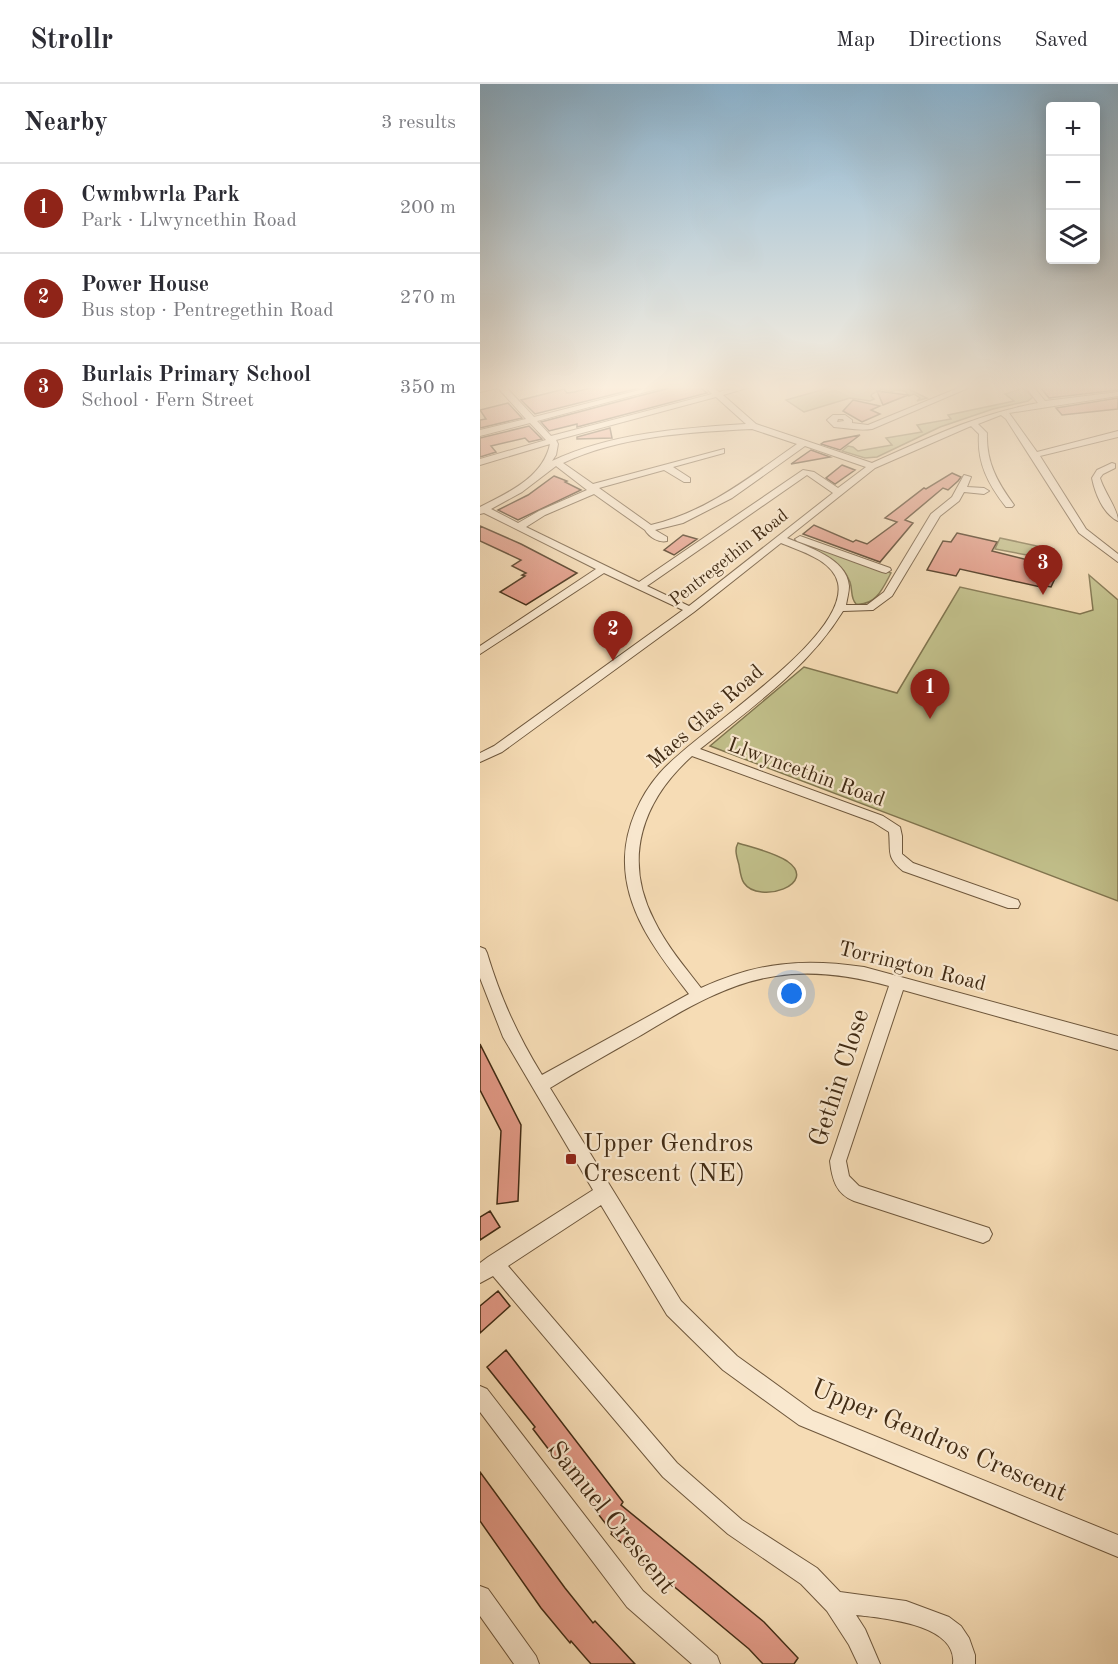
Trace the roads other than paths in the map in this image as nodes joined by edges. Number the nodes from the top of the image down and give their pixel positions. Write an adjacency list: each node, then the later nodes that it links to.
1 (549, 460): 13 (street)
2 (566, 460): 9 (street)
3 (691, 460): 12 (street)
4 (780, 460): 24 (street)
5 (853, 460): 10 (street)
6 (887, 460): 10 (street, Pentregethin Road)
7 (984, 460): 20 (street)
8 (1038, 460): 27 (street)
9 (557, 463): 13 (street); 17 (street)
10 (872, 466): 19 (street, Pentregethin Road)
11 (1112, 466): 22 (street)
12 (666, 467): 15 (street); 17 (street)
13 (543, 469): 21 (street)
14 (967, 477): 16 (street)
15 (687, 480)
16 (962, 489): 18 (street); 31 (street)
17 (591, 490): 23 (street); 24 (street)
18 (984, 491)
19 (841, 492): 25 (street, Pentregethin Road); 30 (street)
20 (1008, 504)
21 (482, 510): 23 (street)
22 (1118, 518)
23 (518, 527): 28 (street)
24 (649, 528): 26 (street)
25 (783, 537): 29 (street); 31 (street); 32 (street, Pentregethin Road)
26 (664, 539)
27 (1118, 559)
28 (602, 570): 30 (street); 33 (street)
29 (886, 570)
30 (639, 587): 32 (street)
31 (840, 608): 34 (street, Maes Glas Road)
32 (690, 610): 35 (street, Pentregethin Road)
33 (480, 651)
34 (692, 751): 36 (street, Llwyncethin Road); 39 (street, Maes Glas Road)
35 (480, 758)
36 (1013, 904)
37 (480, 953): 41 (street, Upper Gendros Crescent)
38 (898, 982): 39 (street, Torrington Road); 40 (street, Torrington Road); 43 (street, Gethin Close)
39 (698, 995): 41 (street, Torrington Road)
40 (1118, 1043)
41 (540, 1085): 42 (street, Upper Gendros Crescent)
42 (604, 1193): 44 (street); 46 (street, Upper Gendros Crescent)
43 (983, 1234)
44 (487, 1268): 48 (street)
45 (480, 1396): 50 (street, Samuel Crescent)
46 (1118, 1545)
47 (480, 1597): 49 (street)
48 (835, 1603): 51 (street); 52 (street)
49 (528, 1664)
50 (709, 1664)
51 (868, 1664)
52 (964, 1664)

